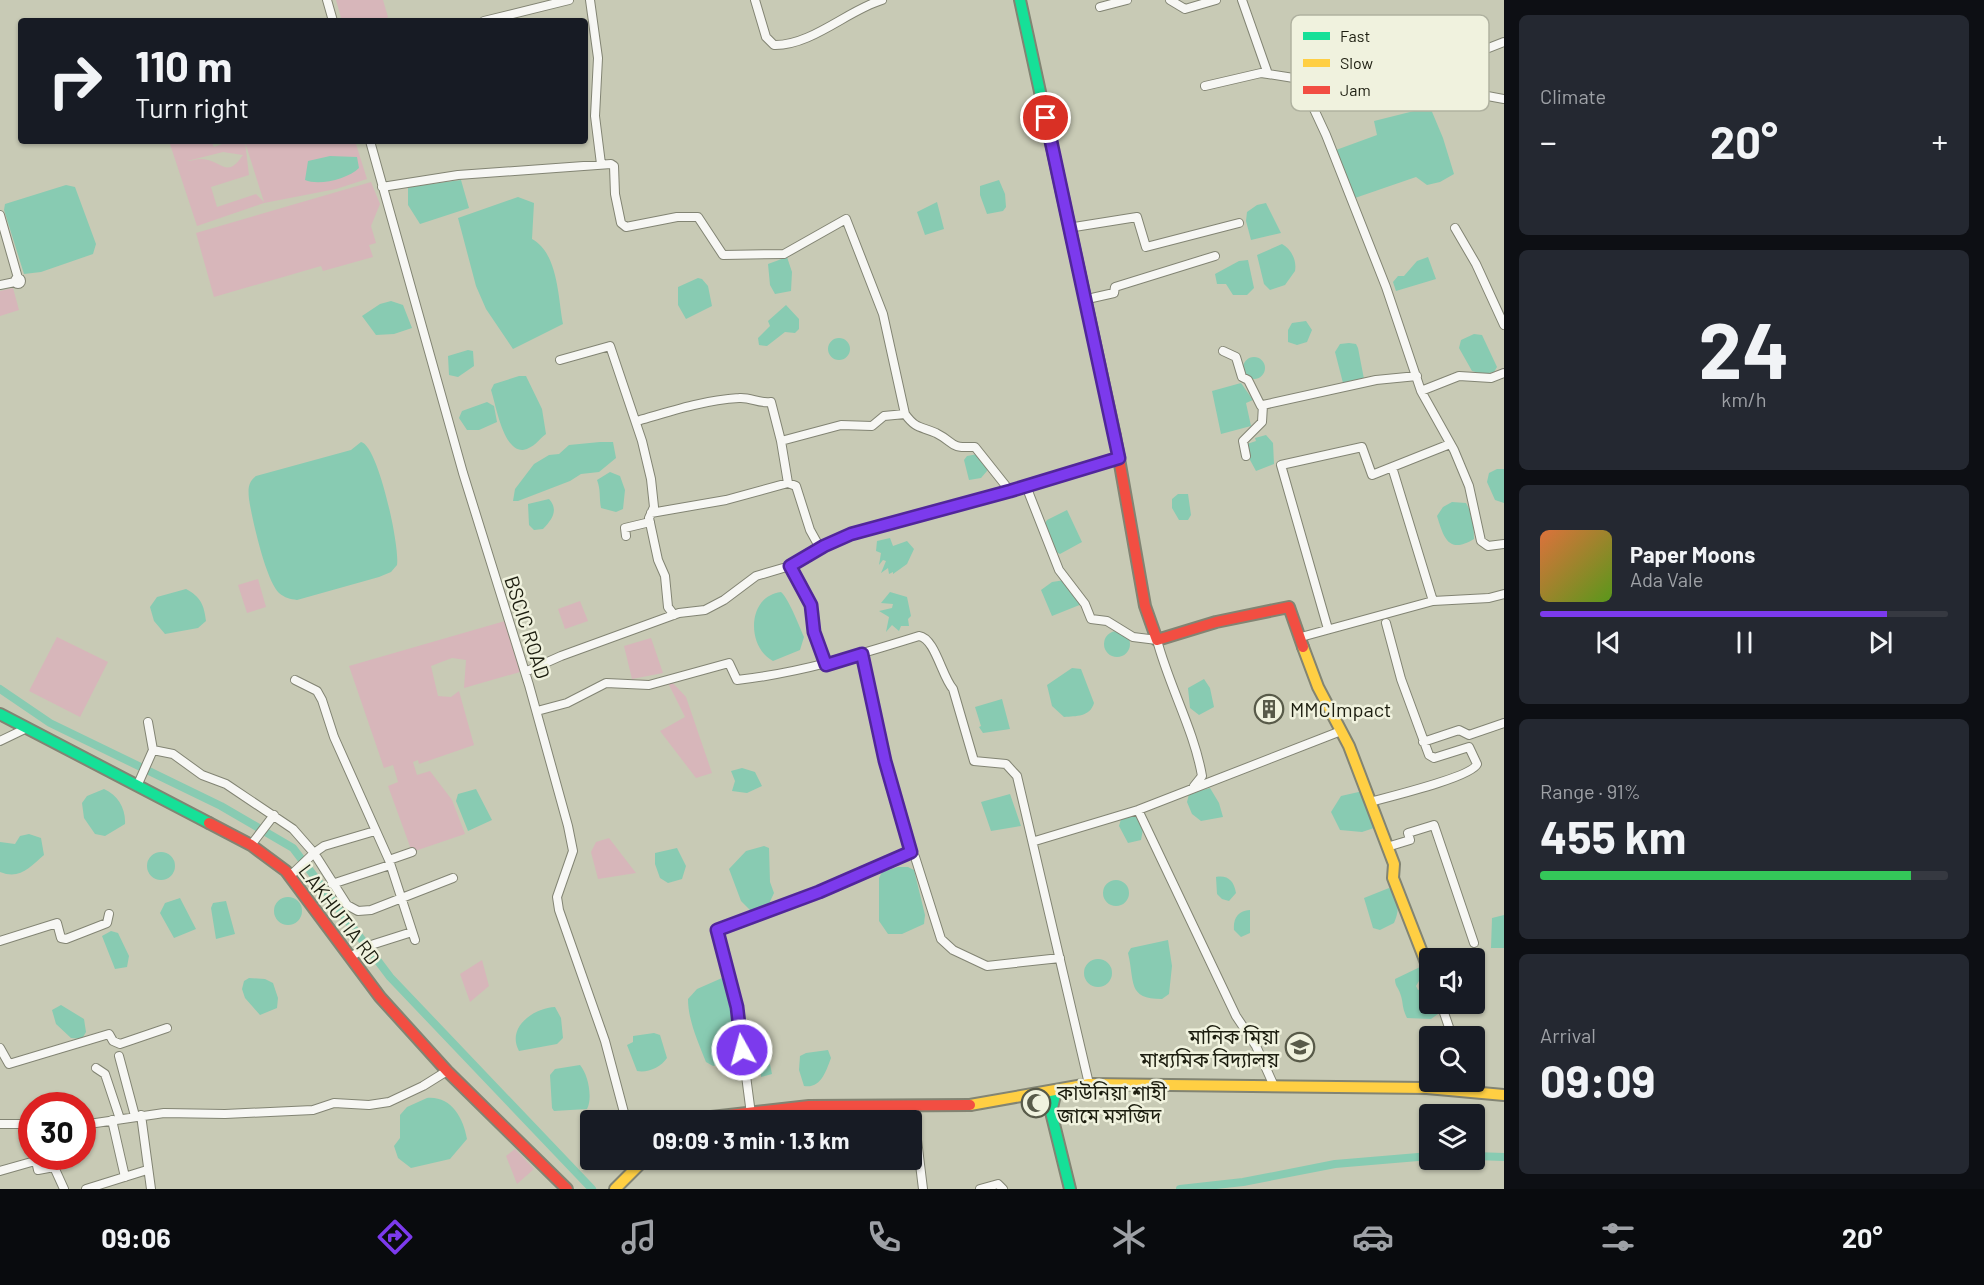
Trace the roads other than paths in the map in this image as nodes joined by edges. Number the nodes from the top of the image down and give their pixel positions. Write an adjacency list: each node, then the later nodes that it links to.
1 (327, 0): 13 (street)
2 (568, 0): 14 (street)
3 (590, 0): 24 (street)
4 (755, 0): 11 (street)
5 (882, 0): 11 (street)
6 (1020, 0): 28 (street)
7 (1126, 0): 12 (street)
8 (1170, 0): 9 (street)
9 (1216, 0)
10 (1242, 0): 17 (street)
11 (864, 3)
12 (1100, 7)
13 (332, 18)
14 (496, 18)
15 (1504, 42): 16 (street)
16 (1489, 48)
17 (1268, 74): 18 (street); 19 (street)
18 (1291, 79)
19 (1205, 86)
20 (1489, 97): 21 (street)
21 (1504, 99)
22 (1314, 111): 37 (street)
23 (371, 144): 25 (street, BSCIC ROAD)
24 (601, 164): 25 (street); 40 (street)
25 (382, 187): 65 (street, BSCIC ROAD)
26 (0, 215): 31 (street)
27 (1239, 223): 28 (street)
28 (1068, 228): 32 (street)
29 (1455, 228): 33 (street)
30 (1215, 256): 32 (street)
31 (0, 285)
32 (1083, 300): 45 (street)
33 (1504, 324)
34 (1223, 351): 39 (street)
35 (560, 360): 41 (street)
36 (1504, 373): 38 (street)
37 (1417, 376): 38 (street); 39 (street)
38 (1421, 391): 43 (street)
39 (1261, 406): 44 (street)
40 (905, 414): 42 (street); 49 (street)
41 (637, 421): 42 (street); 50 (street)
42 (781, 441): 47 (street)
43 (1450, 444): 46 (street); 53 (street)
44 (1246, 456)
45 (1119, 458): 48 (street); 62 (street)
46 (1392, 467): 57 (street); 60 (street)
47 (788, 483): 50 (street); 54 (street)
48 (1026, 486): 49 (street); 62 (street)
49 (1010, 491): 54 (street)
50 (651, 513): 51 (street)
51 (650, 522): 52 (street); 58 (street)
52 (626, 536)
53 (1504, 544)
54 (820, 548): 55 (street)
55 (790, 566): 58 (street); 64 (street)
56 (1504, 594): 57 (street)
57 (1432, 601): 60 (street)
58 (674, 615): 65 (street)
59 (1386, 623): 74 (street)
60 (1328, 629): 61 (street)
61 (1301, 637): 62 (street); 72 (street)
62 (1157, 640): 77 (street)
63 (862, 654): 64 (street); 82 (street); 86 (street)
64 (826, 665): 67 (street)
65 (525, 672): 67 (street, BSCIC ROAD)
66 (295, 680): 81 (street)
67 (537, 711): 111 (street, BSCIC ROAD)
68 (0, 714): 71 (street, LAKHUTIA RD)
69 (148, 722): 75 (street)
70 (1504, 723): 74 (street)
71 (27, 728): 73 (street); 76 (street, LAKHUTIA RD)
72 (1341, 731): 77 (street); 78 (street)
73 (0, 741)
74 (1423, 742): 78 (street)
75 (153, 750): 76 (street); 80 (street)
76 (138, 784): 83 (street, LAKHUTIA RD)
77 (1194, 786): 79 (street)
78 (1371, 802): 84 (street)
79 (1138, 810): 82 (street); 105 (street)
80 (274, 815): 83 (street); 87 (street)
81 (375, 831): 87 (street); 88 (street)
82 (1035, 841): 98 (street)
83 (251, 845): 89 (street, LAKHUTIA RD)
84 (1387, 848): 95 (street); 96 (street)
85 (412, 852): 88 (street)
86 (911, 852): 98 (street); 112 (street)
87 (314, 853): 89 (street); 91 (street)
88 (390, 862): 91 (street); 92 (street)
89 (290, 876): 97 (street, LAKHUTIA RD)
90 (453, 878): 92 (street)
91 (332, 884): 92 (street)
92 (401, 898): 97 (street)
93 (109, 914): 94 (street)
94 (0, 941)
95 (1474, 943)
96 (1420, 948)
97 (350, 957): 103 (street, LAKHUTIA RD)
98 (1060, 958): 104 (street)
99 (167, 1028): 100 (street)
100 (0, 1048)
101 (119, 1056): 114 (street)
102 (96, 1068): 115 (street)
103 (447, 1071): 114 (street); 128 (street, LAKHUTIA RD)
104 (1089, 1084): 105 (street); 107 (street)
105 (1274, 1086): 106 (street)
106 (1419, 1086)
107 (1056, 1091): 110 (street); 133 (street)
108 (1485, 1092): 109 (street)
109 (1504, 1095)
110 (913, 1107): 113 (street); 130 (street)
111 (623, 1110)
112 (750, 1110)
113 (758, 1110)
114 (138, 1116): 115 (street); 121 (street)
115 (116, 1120): 116 (street); 124 (street)
116 (96, 1123)
117 (0, 1124): 118 (street)
118 (18, 1125)
119 (18, 1165): 123 (street)
120 (57, 1170): 125 (street)
121 (147, 1170): 124 (street); 127 (street)
122 (634, 1170): 129 (street)
123 (0, 1171)
124 (125, 1177): 126 (street)
125 (64, 1189)
126 (86, 1189)
127 (151, 1189)
128 (567, 1189)
129 (615, 1189)
130 (923, 1189)
131 (980, 1189): 132 (street)
132 (1003, 1189)
133 (1070, 1189)

